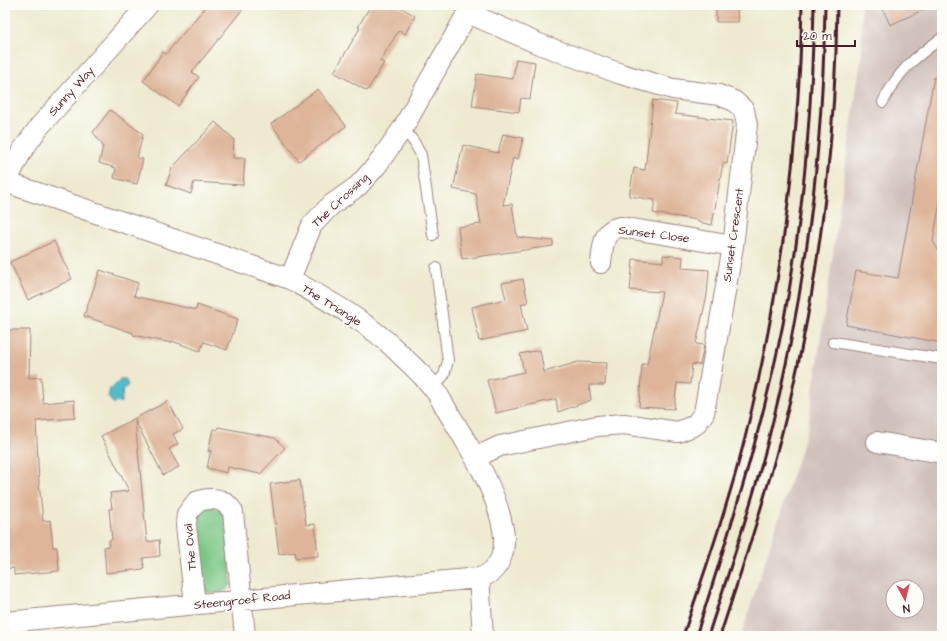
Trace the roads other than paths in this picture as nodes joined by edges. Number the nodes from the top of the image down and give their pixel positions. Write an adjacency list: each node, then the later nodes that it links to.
1 (148, 5): 6 (street, Sunny Way)
2 (470, 9): 5 (street, The Crossing); 8 (street, Sunset Crescent)
3 (942, 38): 4 (lane)
4 (882, 102)
5 (402, 128): 7 (lane); 11 (street, The Crossing)
6 (5, 183): 11 (street, The Triangle)
7 (433, 235)
8 (732, 246): 9 (street, Sunset Close); 17 (street, Sunset Crescent)
9 (601, 263)
10 (436, 268): 14 (lane)
11 (290, 279): 14 (street, The Triangle)
12 (832, 342): 13 (lane)
13 (942, 359)
14 (433, 388): 17 (street, The Triangle)
15 (877, 442): 16 (street)
16 (942, 453)
17 (476, 457): 18 (street, The Triangle)
18 (479, 578): 19 (street, Steengroef Road); 23 (street)
19 (242, 600): 20 (street, Steengroef Road); 20 (street, The Oval); 22 (street, The Oval)
20 (195, 604): 21 (street, Steengroef Road)
21 (5, 622)
22 (246, 636)
23 (483, 636)

